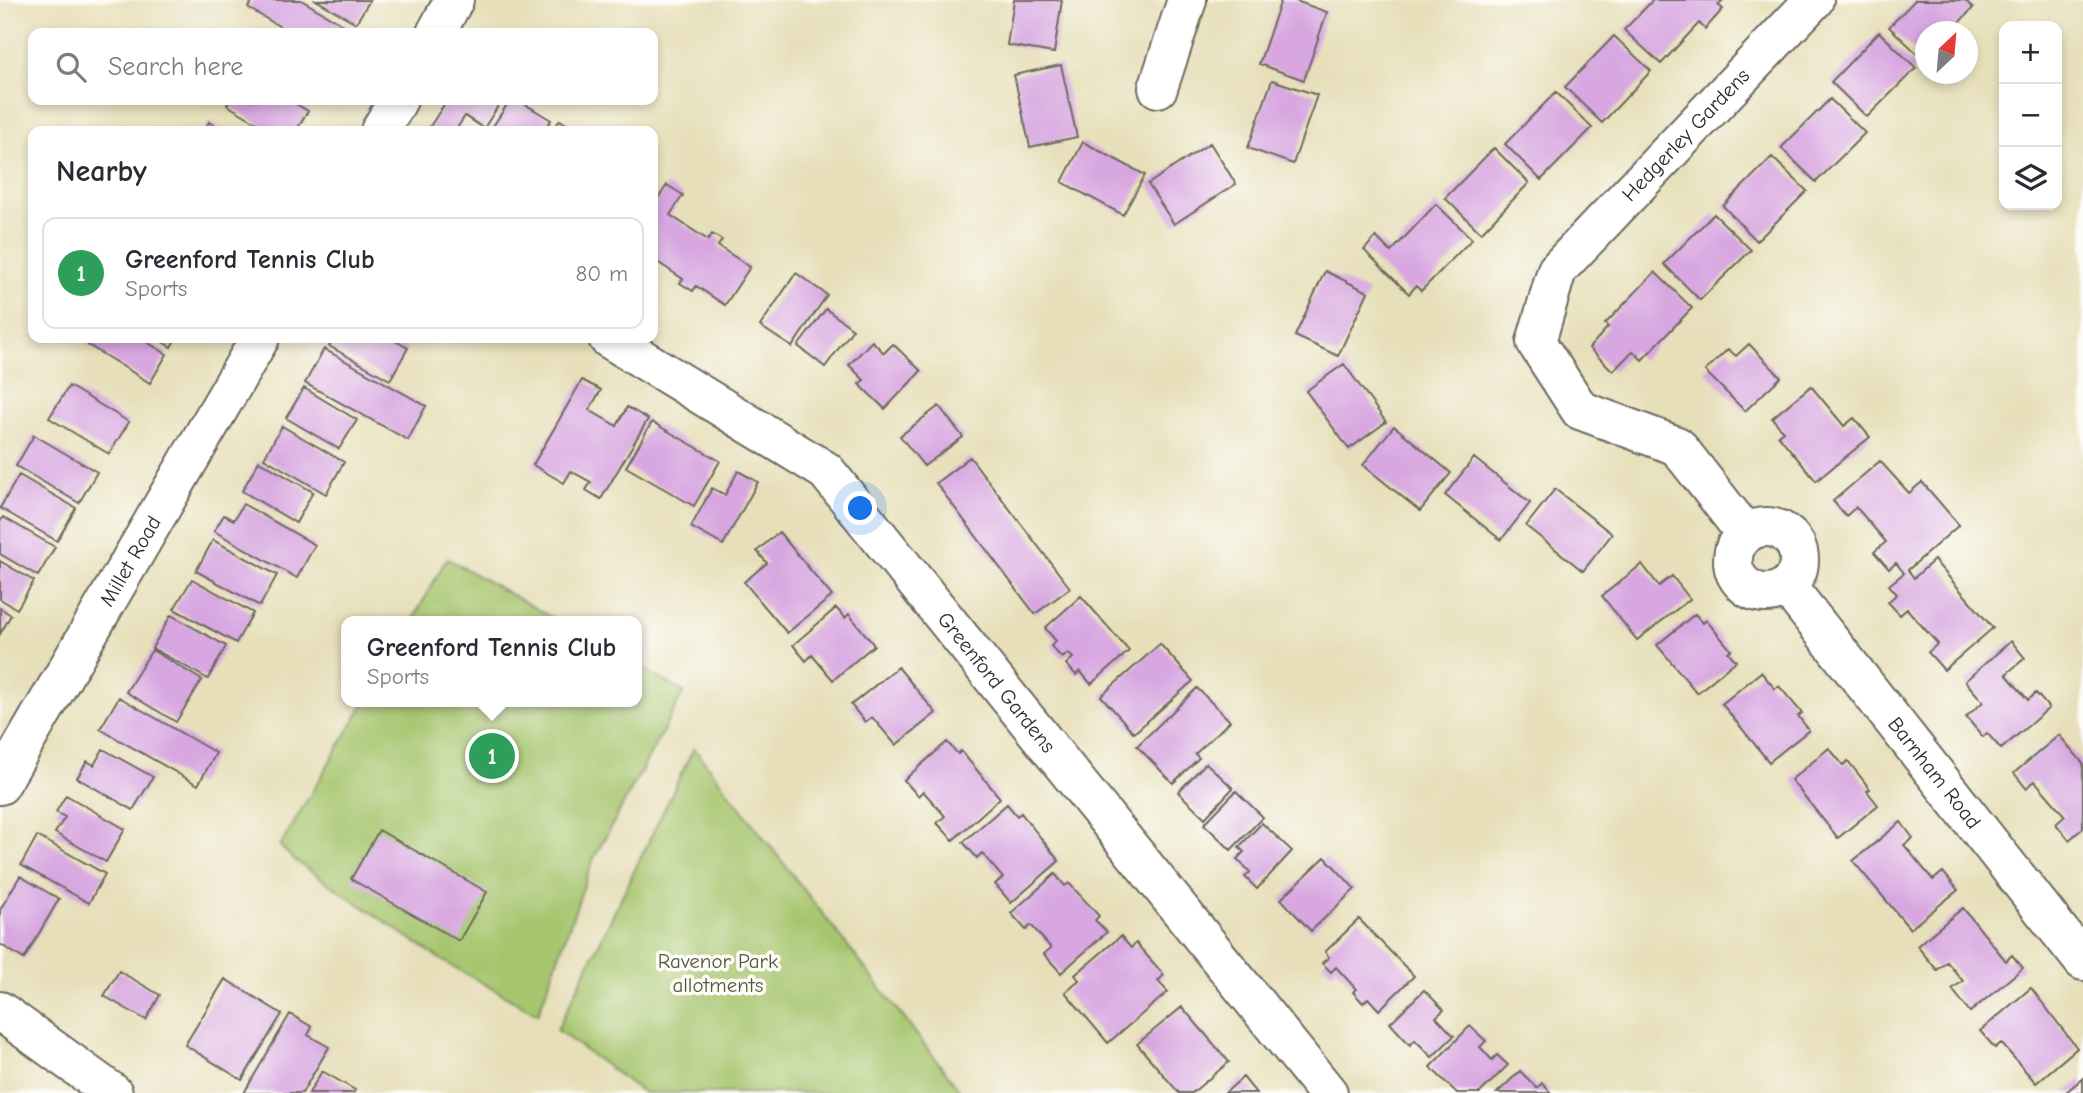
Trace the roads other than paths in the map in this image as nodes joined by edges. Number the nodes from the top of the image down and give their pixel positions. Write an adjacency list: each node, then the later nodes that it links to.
1 (454, 0): 4 (street)
2 (1187, 0): 5 (street)
3 (1814, 0): 8 (street, Hedgerley Gardens)
4 (439, 28)
5 (1158, 88)
6 (395, 105): 7 (street)
7 (383, 126)
8 (1557, 270): 12 (street, Barnham Road)
9 (257, 343): 11 (street, Millet Road)
10 (616, 343): 15 (street, Greenford Gardens)
11 (0, 785)
12 (2083, 961)
13 (0, 1011): 14 (street)
14 (113, 1093)
15 (1328, 1093)

